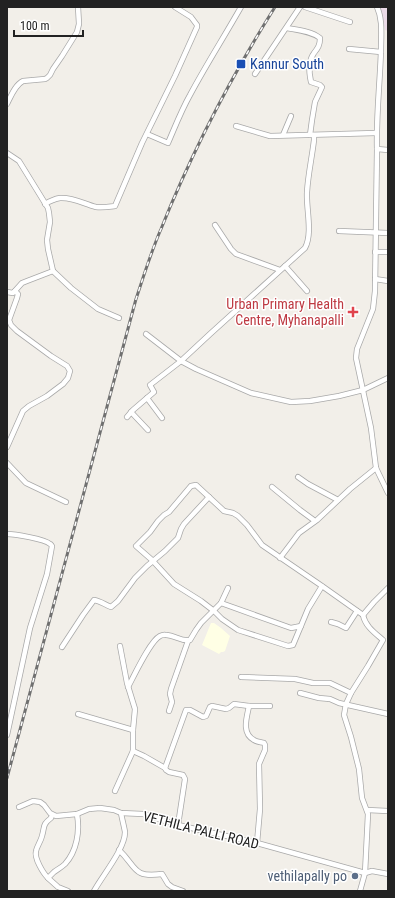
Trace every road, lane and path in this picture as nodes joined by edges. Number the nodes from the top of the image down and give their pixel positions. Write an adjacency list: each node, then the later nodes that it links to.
1 (78, 7): 12 (street)
2 (175, 7): 16 (street)
3 (241, 7): 16 (street)
4 (300, 7): 8 (street)
5 (305, 7): 7 (street)
6 (377, 7): 10 (street)
7 (350, 22)
8 (287, 28): 11 (street); 18 (street)
9 (349, 49): 10 (street)
10 (381, 52): 15 (street)
11 (255, 74)
12 (7, 104)
13 (291, 116): 17 (street)
14 (236, 126): 17 (street)
15 (376, 133): 18 (street); 19 (street)
16 (147, 134): 22 (street)
17 (283, 135): 18 (street)
18 (312, 135): 29 (street)
19 (377, 149): 20 (street); 25 (street)
20 (388, 150)
21 (7, 153): 22 (street)
22 (45, 204): 31 (street)
23 (215, 225): 30 (street)
24 (339, 232): 25 (street)
25 (375, 233): 26 (street); 27 (street)
26 (388, 233)
27 (375, 252): 28 (street); 32 (street)
28 (388, 252)
29 (285, 266): 30 (street); 35 (street)
30 (280, 270): 39 (street)
31 (53, 271): 34 (street); 37 (street)
32 (375, 279): 33 (street); 41 (street)
33 (388, 281)
34 (15, 291): 36 (street); 47 (street)
35 (307, 291)
36 (7, 292)
37 (119, 318)
38 (146, 334): 39 (street)
39 (181, 362): 41 (street); 42 (street)
40 (388, 378): 41 (street)
41 (363, 390): 49 (street)
42 (147, 398): 43 (street); 45 (street)
43 (131, 412): 44 (street); 46 (street)
44 (127, 418)
45 (162, 418)
46 (148, 430)
47 (7, 447)
48 (7, 463): 55 (street)
49 (376, 468): 52 (street); 54 (street)
50 (298, 477): 54 (street)
51 (272, 488): 56 (street)
52 (388, 493)
53 (209, 497): 58 (street); 59 (street); 59 (street)
54 (338, 500): 56 (street)
55 (66, 502)
56 (315, 521): 58 (street)
57 (7, 534): 83 (street)
58 (280, 558): 60 (street)
59 (153, 561): 64 (street); 71 (street)
60 (322, 586): 65 (street); 68 (street)
61 (228, 588): 63 (street)
62 (388, 588): 66 (street)
63 (221, 603): 64 (street); 68 (street)
64 (214, 611): 68 (street); 69 (street)
65 (357, 611): 66 (street); 67 (street)
66 (363, 615): 75 (street)
67 (331, 622)
68 (301, 626)
69 (188, 641): 73 (street); 79 (street)
70 (120, 646): 73 (street)
71 (62, 647)
72 (241, 676): 75 (street)
73 (128, 687): 82 (street)
74 (300, 693): 76 (street)
75 (351, 693): 76 (street)
76 (346, 704): 81 (street); 88 (street)
77 (249, 706): 78 (street); 85 (street); 94 (street)
78 (270, 706)
79 (169, 710)
80 (78, 714): 82 (street)
81 (388, 714)
82 (133, 730): 84 (street)
83 (7, 735)
84 (133, 751): 85 (street); 86 (street)
85 (165, 768): 93 (street)
86 (115, 791)
87 (20, 807): 91 (street)
88 (367, 810): 89 (street); 96 (street)
89 (388, 811)
90 (121, 813): 92 (street, VETHILA PALLI ROAD); 93 (street, VETHILA PALLI ROAD); 95 (street)
91 (52, 814): 92 (street, VETHILA PALLI ROAD); 98 (street)
92 (77, 814): 98 (street)
93 (178, 825): 94 (street, VETHILA PALLI ROAD)
94 (257, 843): 96 (street, VETHILA PALLI ROAD)
95 (119, 850): 100 (street); 101 (street)
96 (365, 873): 97 (street, VETHILA PALLI ROAD); 102 (street)
97 (388, 874)
98 (48, 878): 99 (street)
99 (68, 891)
100 (94, 891)
101 (183, 891)
102 (360, 891)

